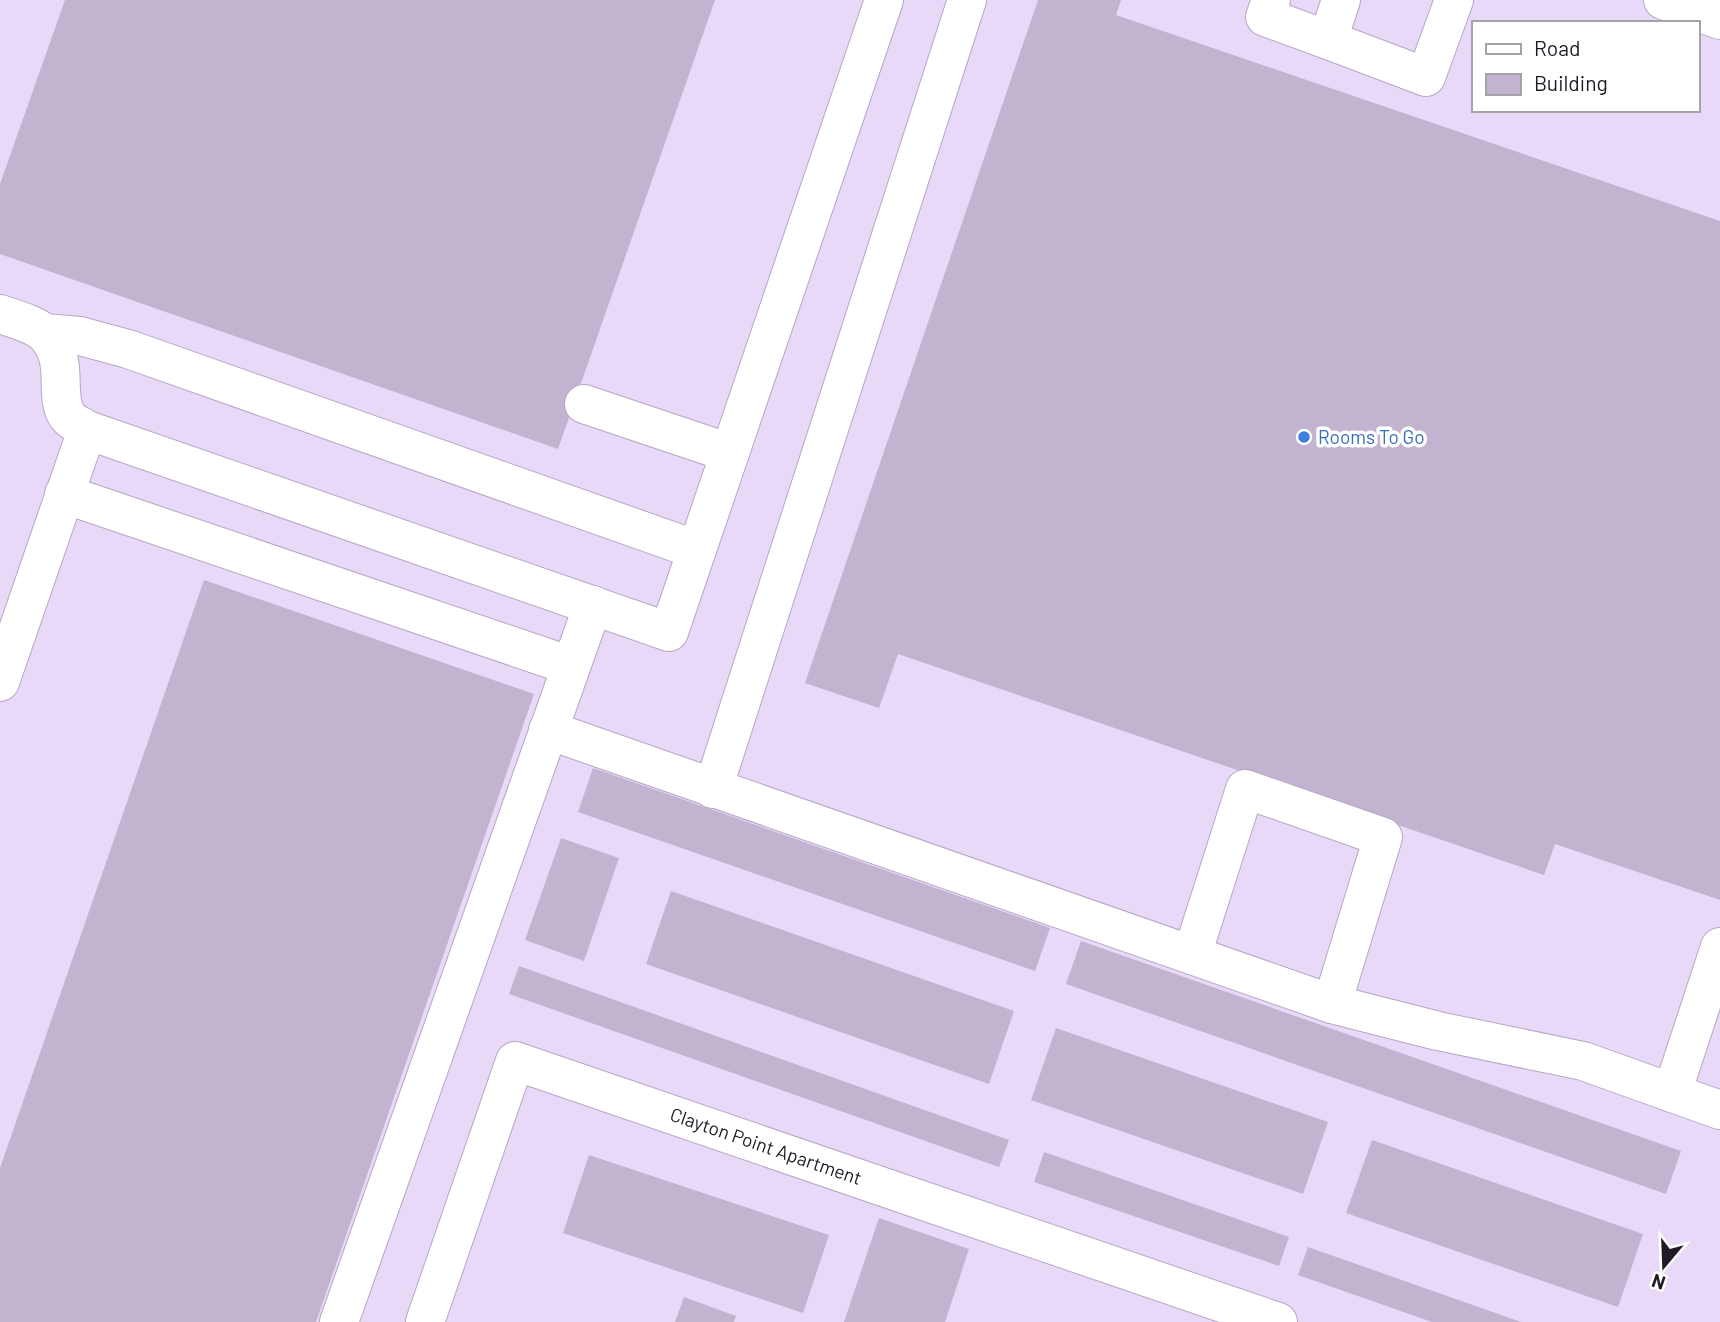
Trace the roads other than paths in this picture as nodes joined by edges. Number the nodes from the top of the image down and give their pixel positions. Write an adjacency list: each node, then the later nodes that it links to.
1 (884, 0): 13 (lane)
2 (967, 0): 20 (lane)
3 (1271, 0): 8 (lane)
4 (1341, 0): 8 (lane)
5 (1454, 0): 8 (lane)
6 (1663, 0): 7 (lane)
7 (1720, 20)
8 (1328, 40)
9 (0, 314): 10 (lane)
10 (45, 333): 12 (lane); 15 (lane)
11 (584, 404): 13 (lane)
12 (87, 430): 14 (lane); 16 (lane)
13 (730, 453): 15 (lane)
14 (64, 494): 17 (lane); 18 (lane)
15 (697, 550): 16 (lane)
16 (593, 606): 17 (lane)
17 (571, 666): 19 (lane)
18 (0, 682)
19 (548, 730): 20 (lane); 26 (lane)
20 (713, 789): 22 (lane)
21 (1720, 947): 24 (lane)
22 (1192, 954): 23 (lane); 23 (lane)
23 (1332, 1004): 24 (lane)
24 (1672, 1093): 25 (lane)
25 (1720, 1110)
26 (339, 1322)
27 (425, 1322): 28 (lane, Clayton Point Apartment)
28 (1278, 1322)

